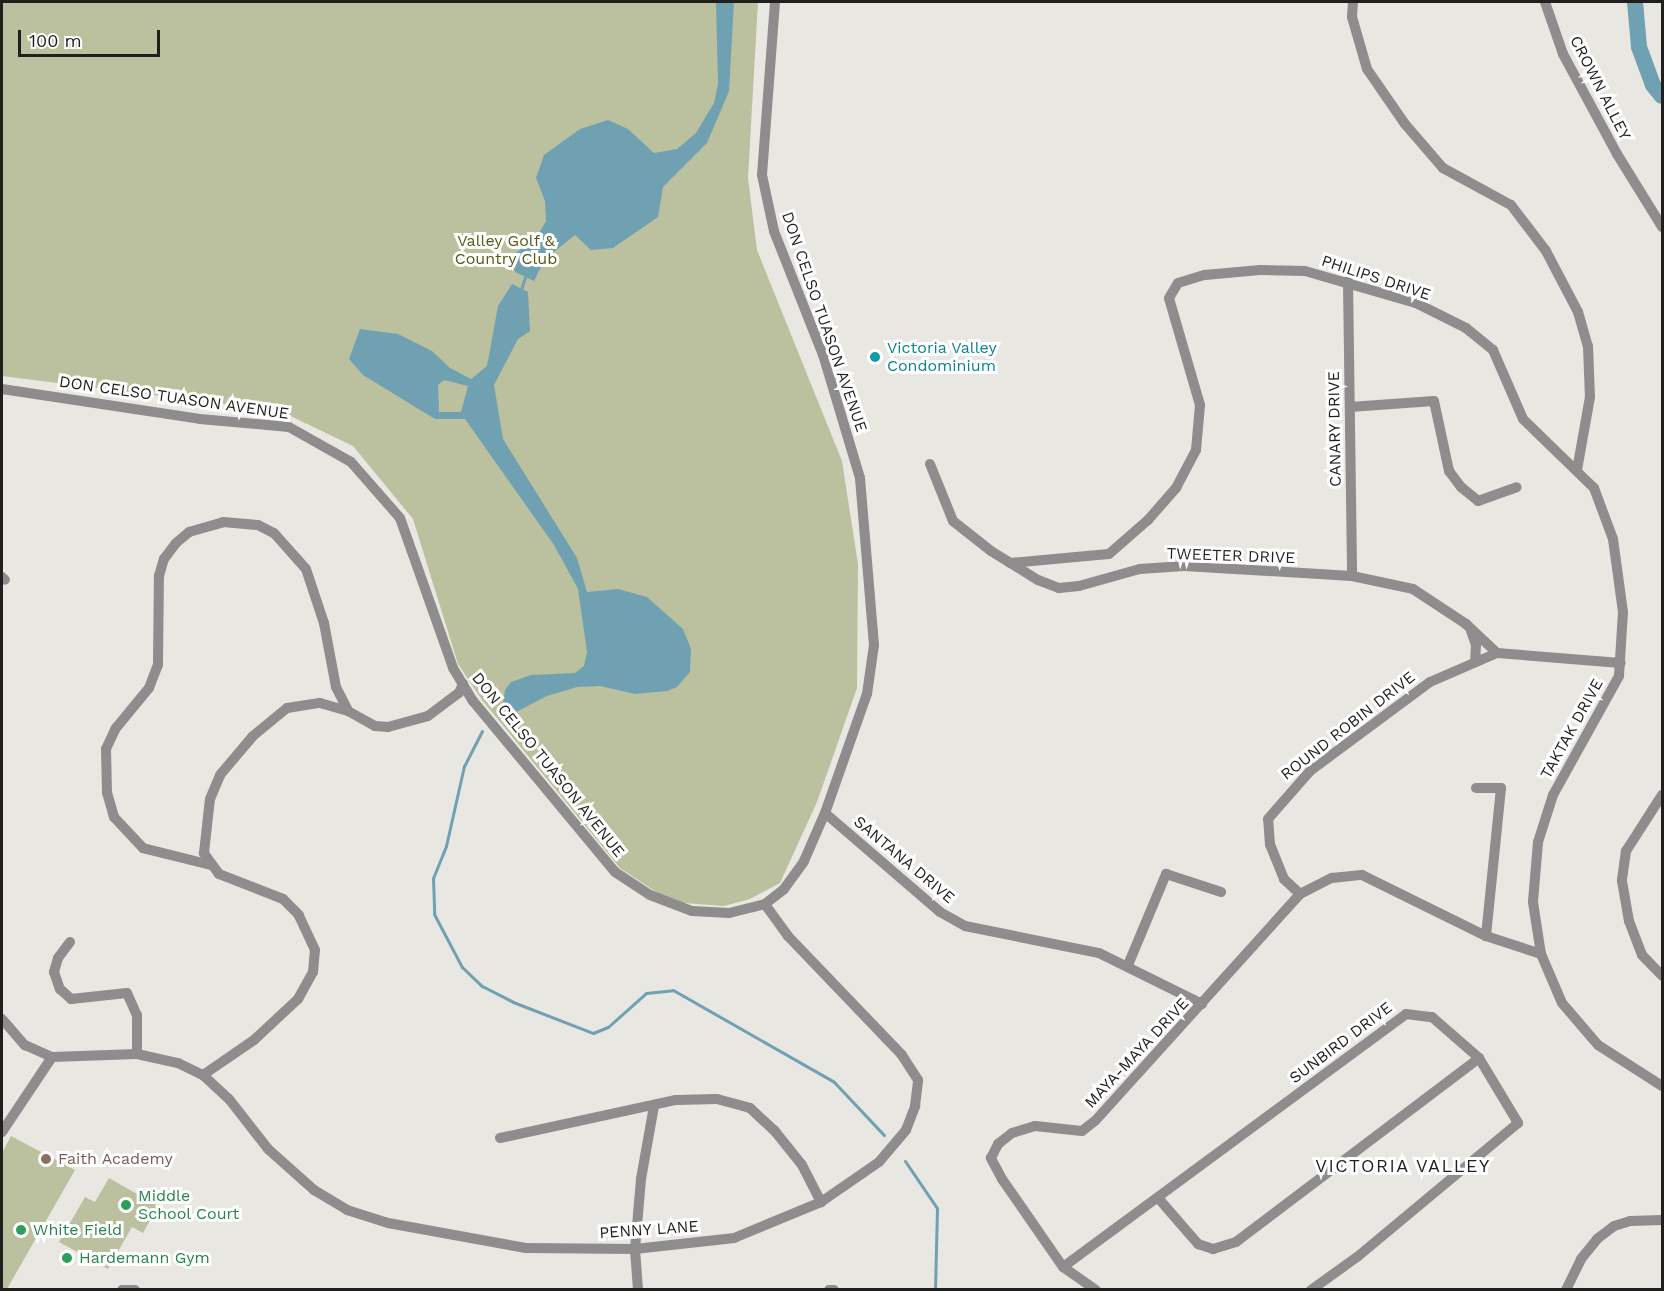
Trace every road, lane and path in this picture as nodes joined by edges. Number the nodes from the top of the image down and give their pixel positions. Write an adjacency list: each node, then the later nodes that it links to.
1 (775, 2): 21 (street, DON CELSO TUASON AVENUE)
2 (1353, 2): 9 (street)
3 (1545, 2): 4 (street, CROWN ALLEY)
4 (1662, 227)
5 (1348, 281): 7 (street, CANARY DRIVE); 9 (street, PHILIPS DRIVE); 11 (street, PHILIPS DRIVE)
6 (2, 390): 17 (street, DON CELSO TUASON AVENUE)
7 (1350, 406): 10 (street); 12 (street, CANARY DRIVE)
8 (930, 464): 11 (street, TWEETER DRIVE)
9 (1577, 470): 16 (street, TAKTAK DRIVE)
10 (1517, 487)
11 (1010, 563): 12 (street, TWEETER DRIVE)
12 (1352, 576): 13 (street, TWEETER DRIVE)
13 (1470, 628): 14 (street, TWEETER DRIVE); 15 (street)
14 (1497, 653): 15 (street, ROUND ROBIN DRIVE); 16 (street, ROUND ROBIN DRIVE)
15 (1475, 662): 24 (street, ROUND ROBIN DRIVE)
16 (1621, 663): 28 (street, TAKTAK DRIVE)
17 (463, 684): 18 (street); 25 (street, DON CELSO TUASON AVENUE)
18 (348, 711): 22 (street); 22 (street)
19 (1476, 788): 26 (street)
20 (1662, 795): 30 (street)
21 (825, 813): 25 (street, DON CELSO TUASON AVENUE); 29 (street, SANTANA DRIVE)
22 (211, 865): 36 (street)
23 (1221, 892): 29 (street)
24 (1300, 894): 26 (street); 31 (street, MAYA-MAYA DRIVE)
25 (765, 904): 42 (street, PENNY LANE)
26 (1486, 936): 28 (street)
27 (70, 942): 33 (street)
28 (1541, 954): 37 (street, TAKTAK DRIVE)
29 (1128, 965): 31 (street, SANTANA DRIVE)
30 (1662, 976)
31 (1202, 1004): 45 (street, MAYA-MAYA DRIVE)
32 (2, 1019): 34 (street, PENNY LANE)
33 (137, 1054): 34 (street, PENNY LANE); 36 (street, PENNY LANE)
34 (52, 1057): 39 (street)
35 (1479, 1058): 41 (street, SUNBIRD DRIVE); 41 (street); 50 (street, SUNBIRD DRIVE)
36 (203, 1075): 44 (street, PENNY LANE)
37 (1662, 1086)
38 (654, 1106): 40 (street); 42 (street); 44 (street)
39 (2, 1132)
40 (500, 1138)
41 (1159, 1199): 45 (street, SUNBIRD DRIVE)
42 (821, 1202): 44 (street, PENNY LANE)
43 (1662, 1220): 51 (street)
44 (635, 1249): 48 (street)
45 (1063, 1267): 49 (street, MAYA-MAYA DRIVE)
46 (122, 1290): 47 (street)
47 (135, 1290)
48 (638, 1290)
49 (1096, 1290)
50 (1311, 1290)
51 (1566, 1290)

